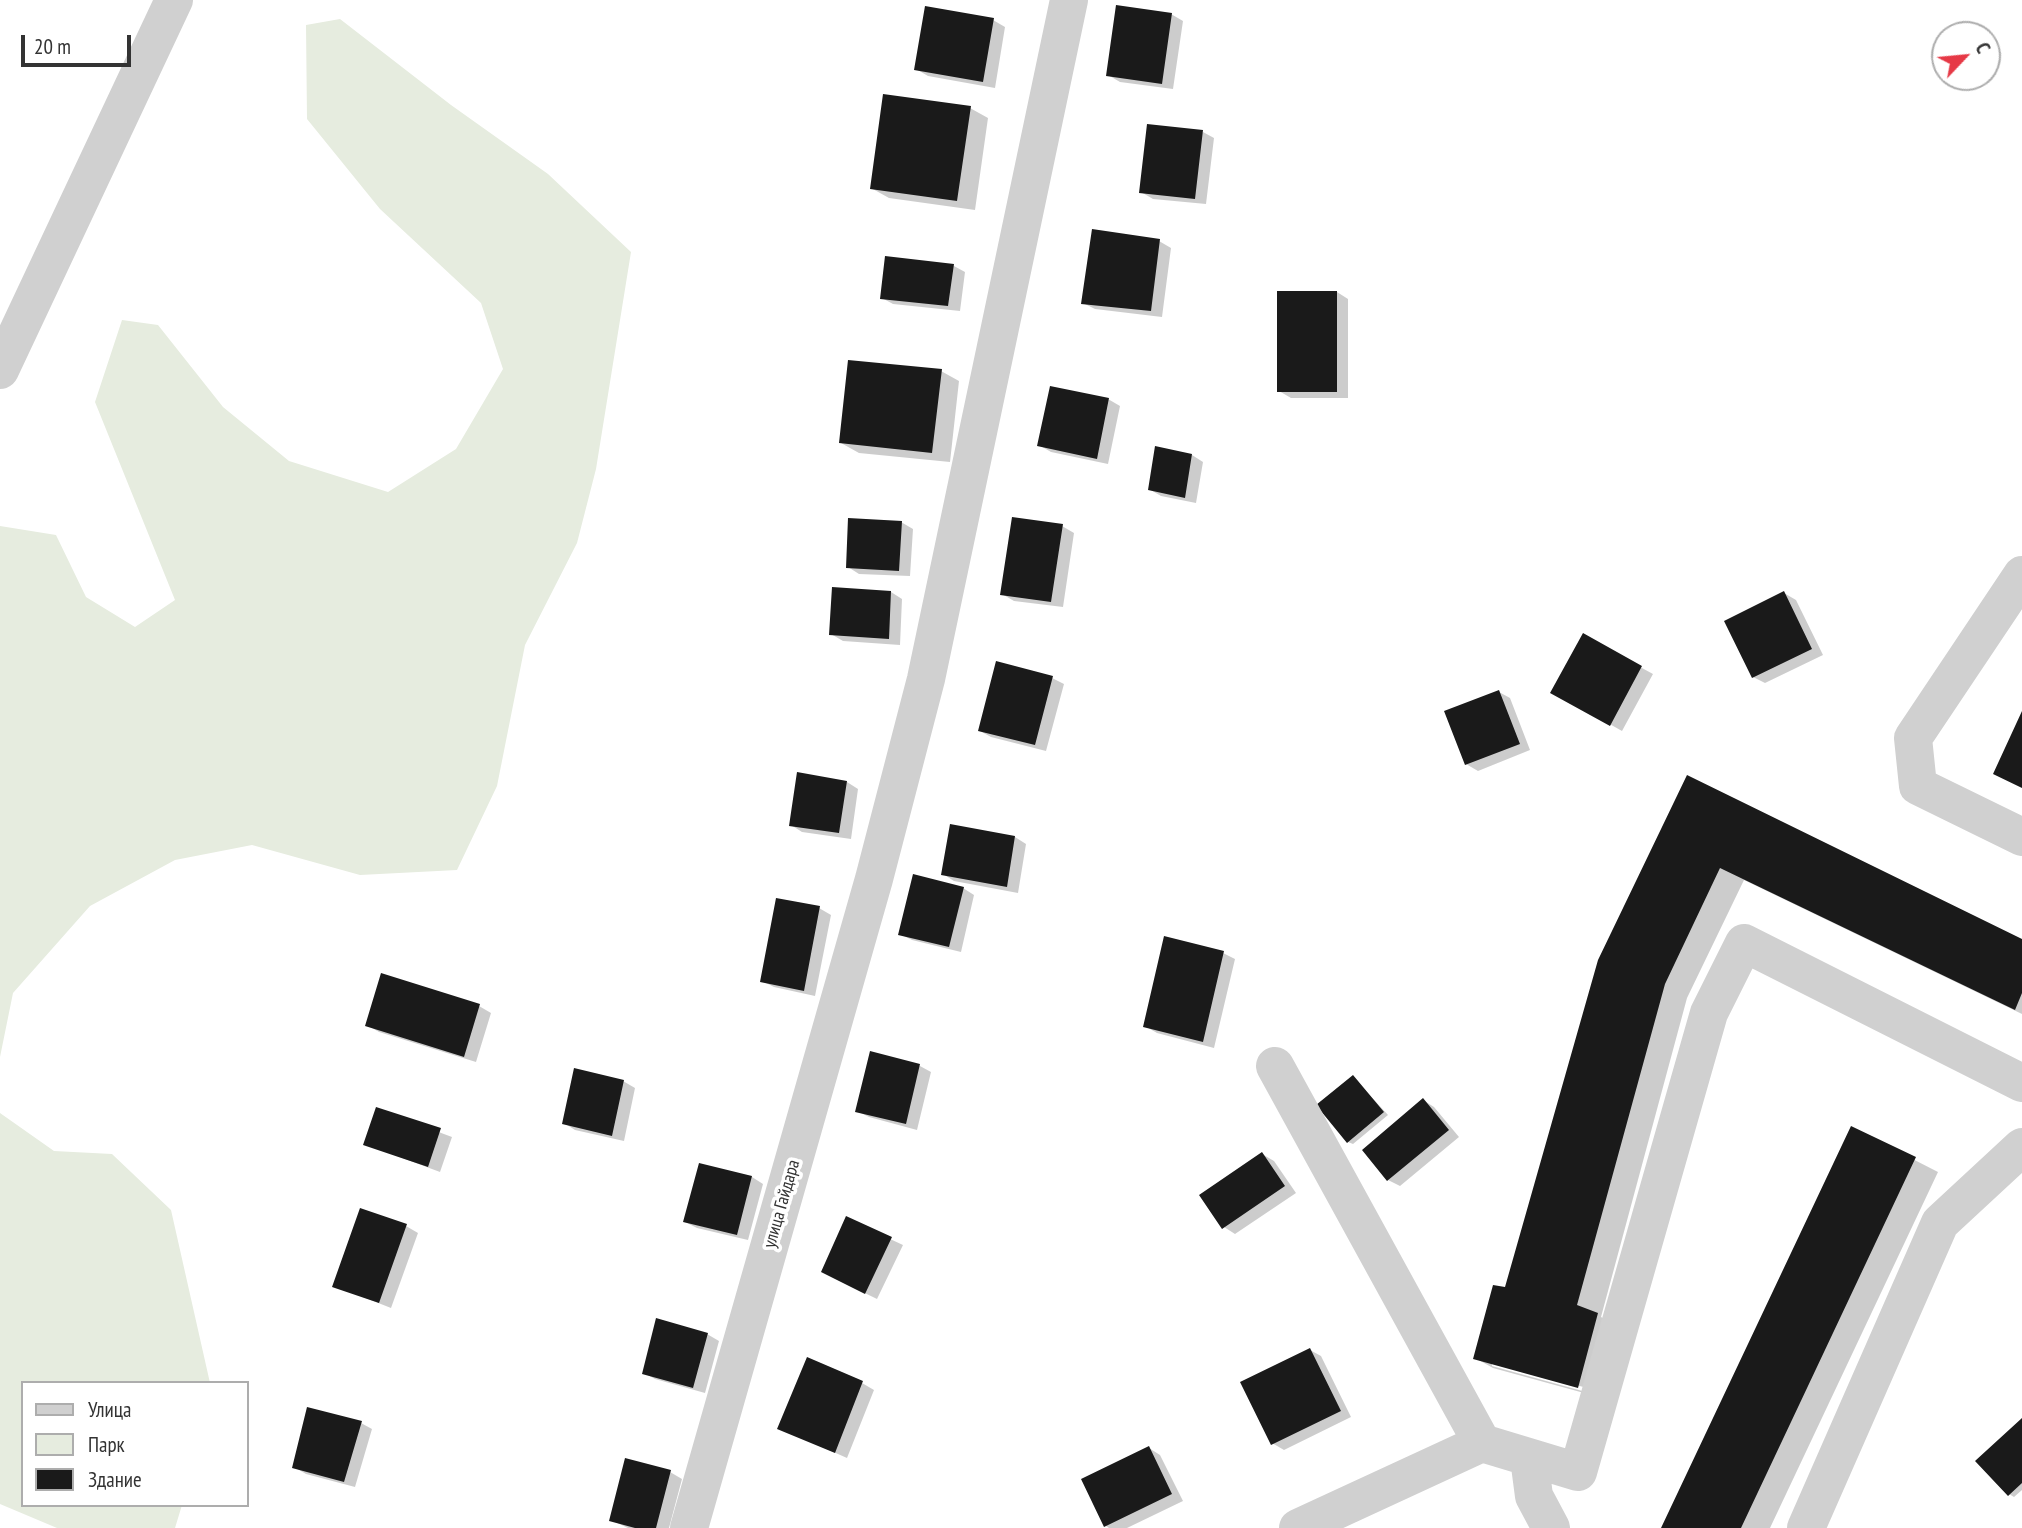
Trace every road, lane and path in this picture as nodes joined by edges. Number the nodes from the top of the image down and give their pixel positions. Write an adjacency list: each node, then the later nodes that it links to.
1 (174, 0): 3 (street)
2 (1069, 0): 11 (street, улица Гайдара)
3 (0, 370)
4 (2022, 575): 5 (street)
5 (2022, 837)
6 (1275, 1066): 9 (street)
7 (2022, 1083): 10 (street)
8 (2022, 1147): 14 (street)
9 (1482, 1443): 10 (street); 12 (street)
10 (1529, 1458): 13 (street)
11 (689, 1528)
12 (1298, 1528)
13 (1552, 1528)
14 (1806, 1528)

